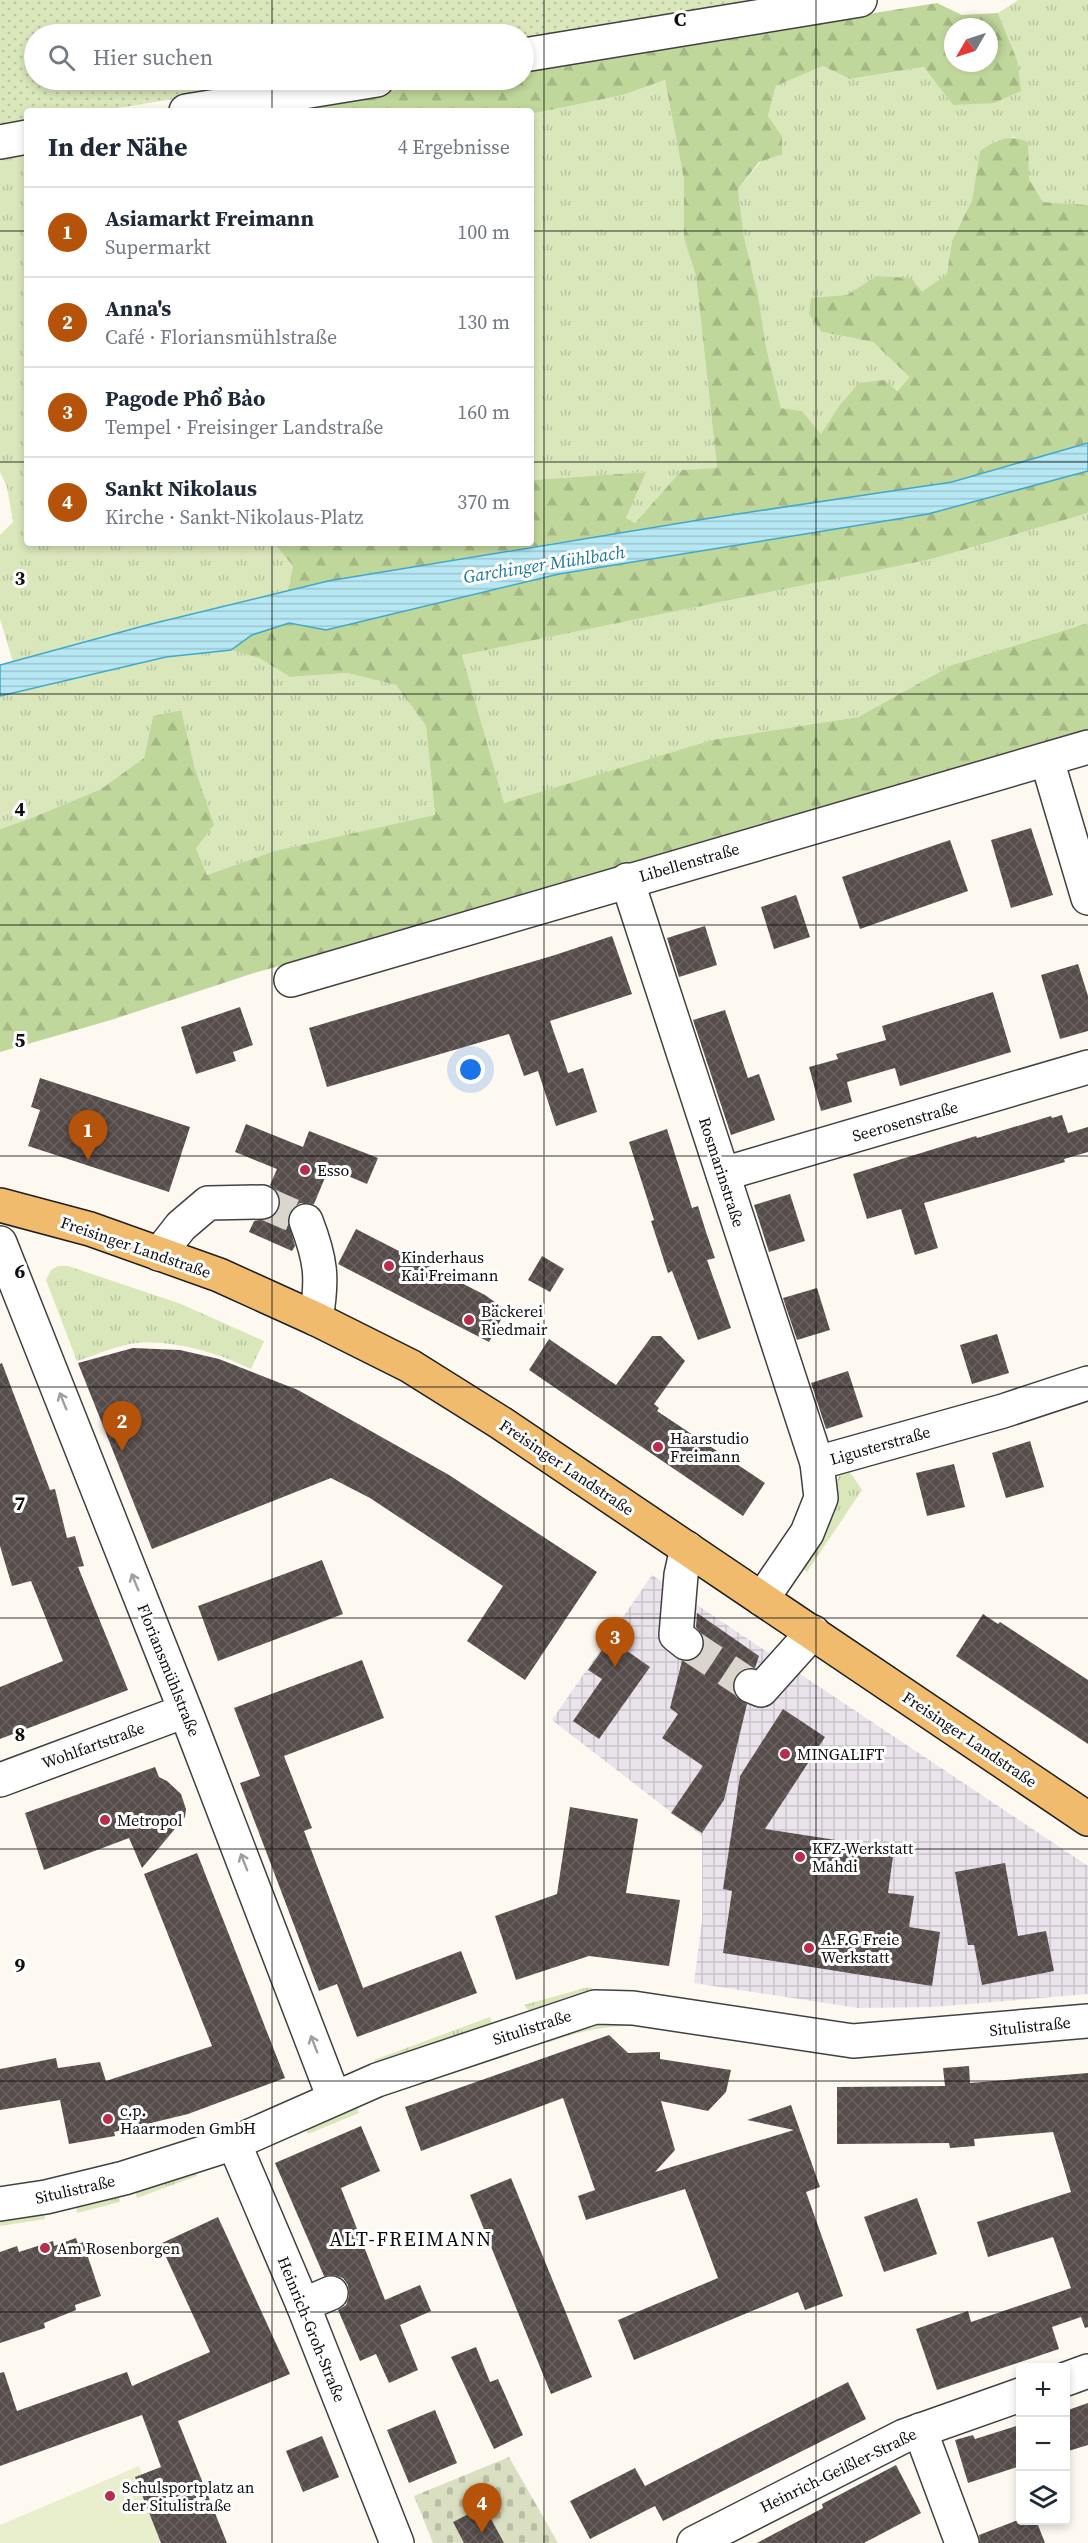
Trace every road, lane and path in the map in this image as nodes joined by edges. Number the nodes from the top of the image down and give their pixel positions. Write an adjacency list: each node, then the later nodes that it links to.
1 (860, 0): 2 (street)
2 (534, 53)
3 (315, 90): 4 (street)
4 (204, 108)
5 (24, 138): 6 (street)
6 (0, 142)
7 (1088, 747): 8 (street, Libellenstraße)
8 (1047, 760): 9 (street, Libellenstraße); 10 (street)
9 (627, 880): 11 (street, Libellenstraße); 13 (street, Rosmarinstraße)
10 (1088, 898)
11 (291, 980)
12 (1088, 1067): 13 (street, Seerosenstraße)
13 (723, 1174): 21 (street, Rosmarinstraße)
14 (262, 1202): 18 (street)
15 (0, 1205): 18 (main road, Freisinger Landstraße)
16 (306, 1221): 19 (street)
17 (0, 1243): 27 (street, Floriansmühlstraße, one-way to 17)
18 (159, 1254): 19 (main road, Freisinger Landstraße)
19 (316, 1319): 22 (main road, Freisinger Landstraße)
20 (1088, 1383): 21 (street, Ligusterstraße)
21 (817, 1463): 23 (street, Ligusterstraße)
22 (687, 1548): 23 (main road, Freisinger Landstraße); 25 (street)
23 (762, 1599): 24 (main road, Freisinger Landstraße)
24 (813, 1632): 26 (street); 29 (main road, Freisinger Landstraße)
25 (686, 1644)
26 (751, 1686)
27 (185, 1711): 28 (street, Wohlfartstraße); 31 (street, Floriansmühlstraße, one-way to 27)
28 (0, 1780)
29 (1088, 1819)
30 (1088, 2021): 31 (street, Situlistraße)
31 (334, 2098): 32 (street, Situlistraße)
32 (234, 2143): 33 (street, Situlistraße); 38 (street, Heinrich-Groh-Straße)
33 (0, 2204)
34 (1088, 2371): 35 (street)
35 (1070, 2377)
36 (1016, 2396): 37 (street, Heinrich-Geißler-Straße)
37 (920, 2430): 39 (street, Heinrich-Geißler-Straße); 40 (street)
38 (392, 2530)
39 (694, 2543)
40 (962, 2543)

